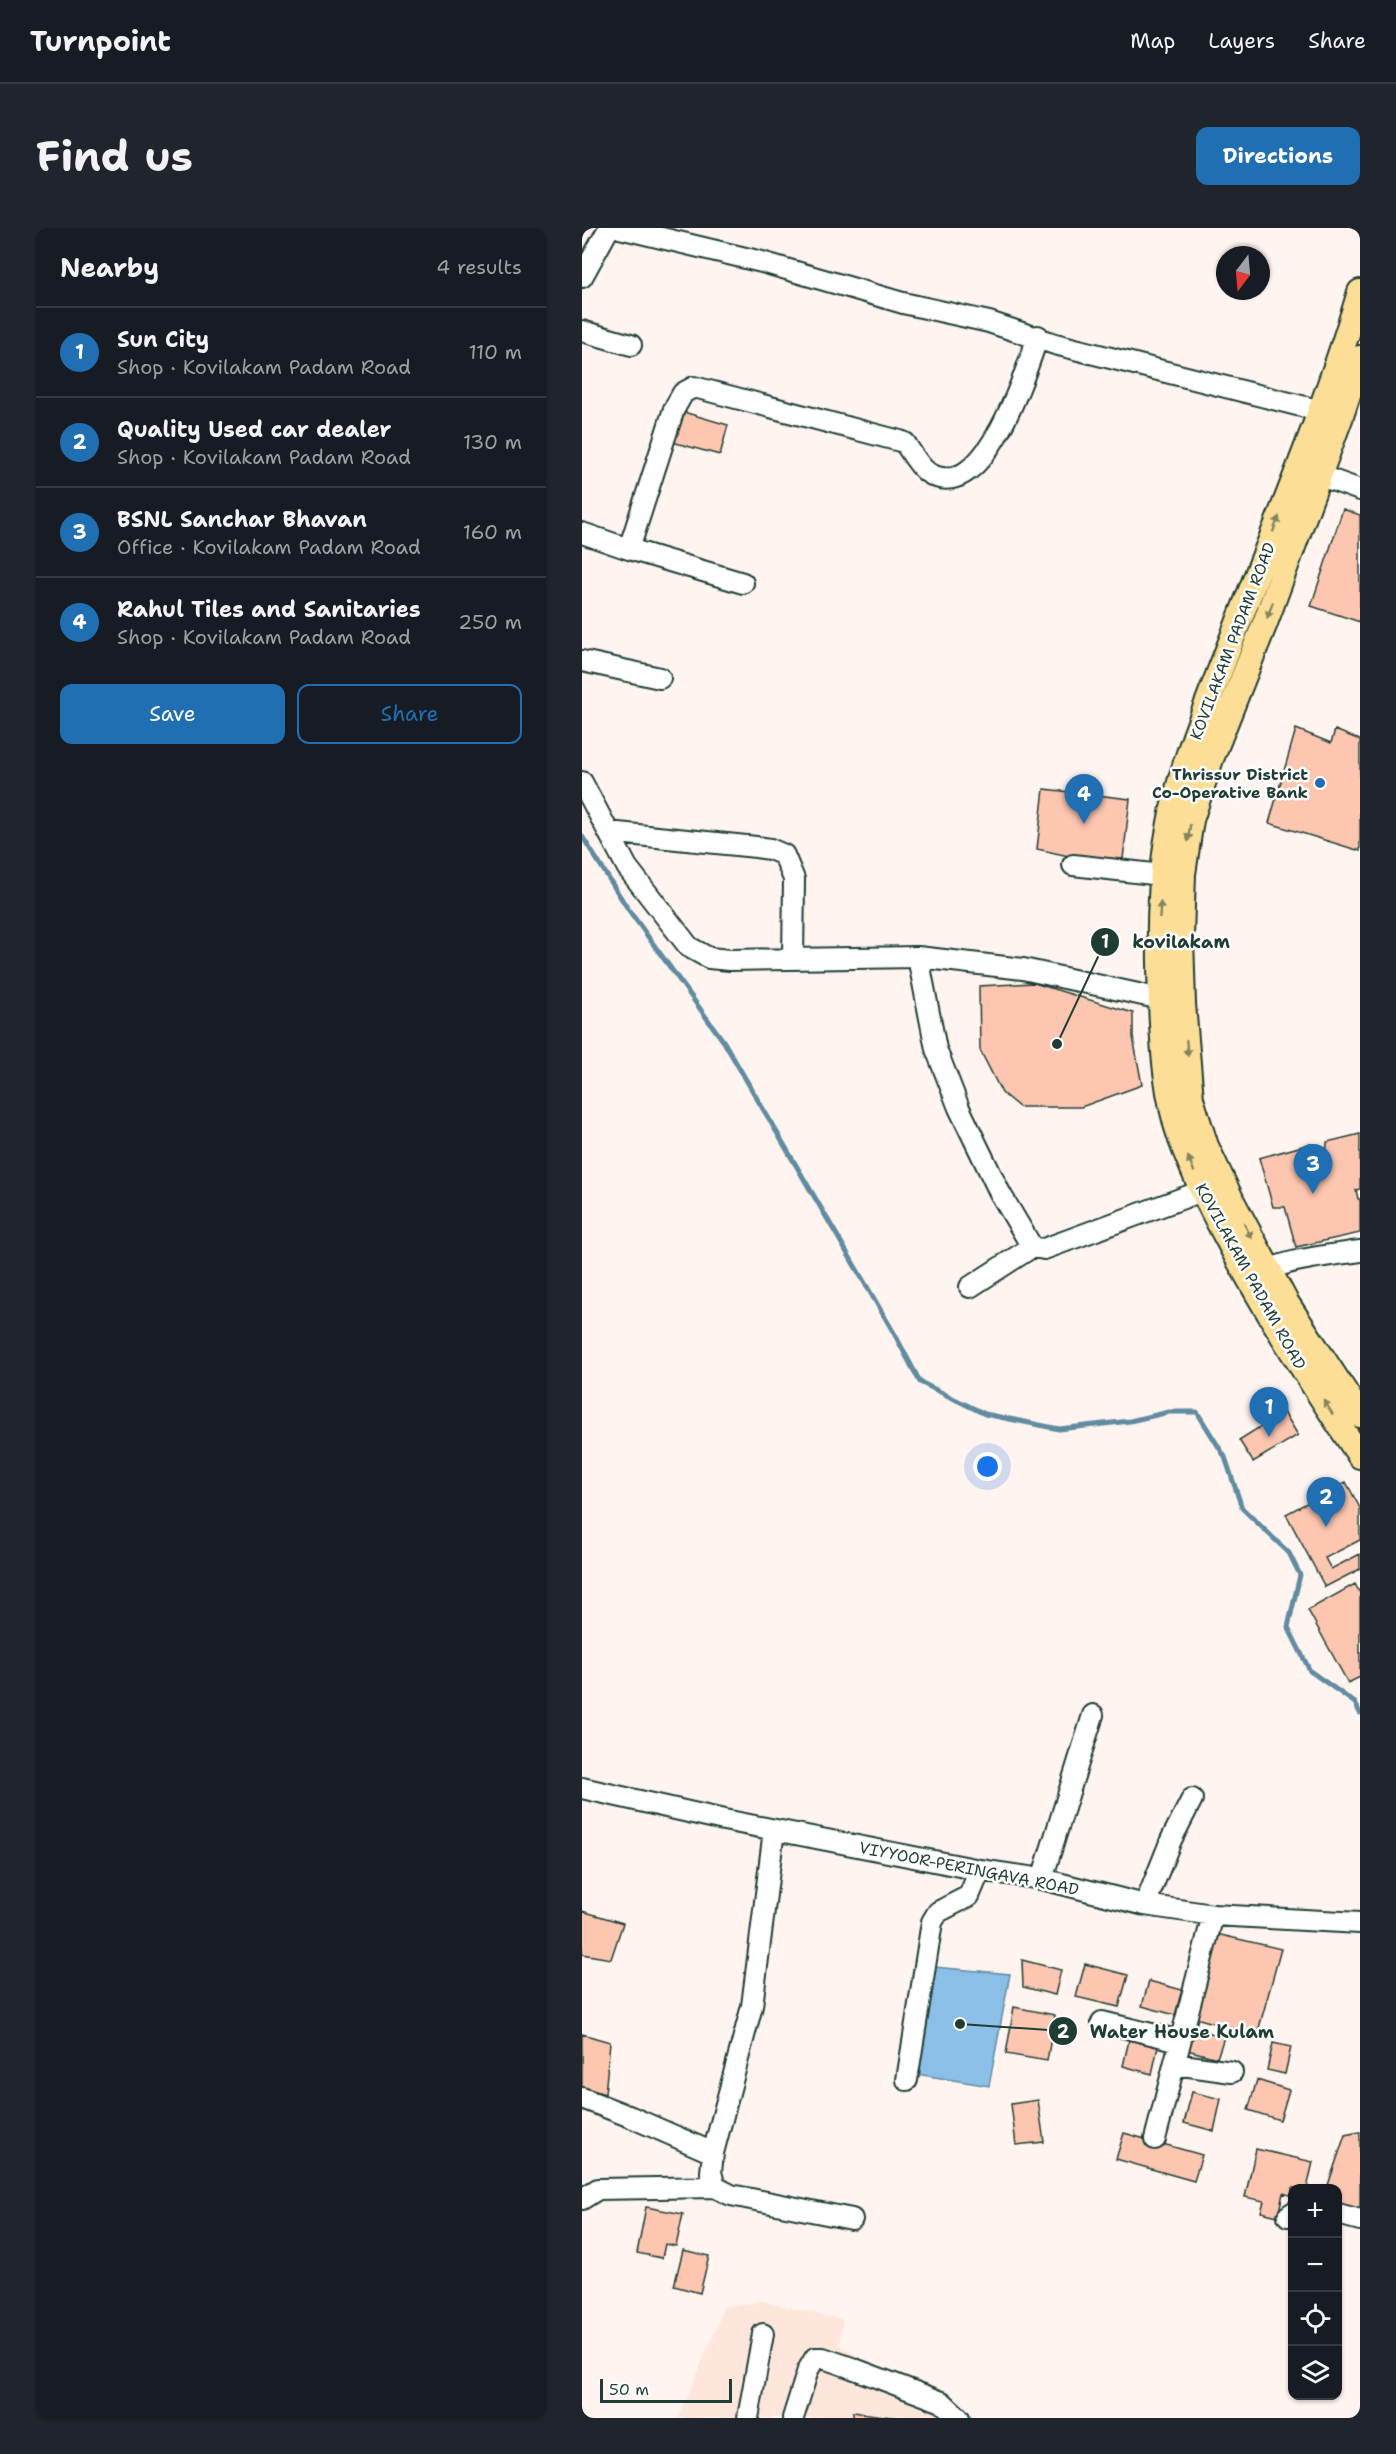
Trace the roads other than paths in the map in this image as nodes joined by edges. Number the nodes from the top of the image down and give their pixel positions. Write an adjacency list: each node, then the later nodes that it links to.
1 (609, 228): 3 (street)
2 (620, 228): 6 (street)
3 (582, 277)
4 (1360, 291): 9 (main road, KOVILAKAM PADAM ROAD)
5 (582, 331): 7 (street)
6 (1038, 336): 9 (street); 13 (street)
7 (631, 345)
8 (1360, 358): 9 (main road, KOVILAKAM PADAM ROAD)
9 (1331, 414): 10 (main road, KOVILAKAM PADAM ROAD); 20 (main road, KOVILAKAM PADAM ROAD, one-way to 9)
10 (1318, 475): 11 (street); 23 (main road, KOVILAKAM PADAM ROAD, one-way to 23)
11 (1360, 490)
12 (582, 533): 13 (street)
13 (629, 549): 14 (street)
14 (743, 583)
15 (582, 661): 16 (street)
16 (660, 678)
17 (582, 782): 18 (street)
18 (608, 832): 22 (street); 22 (street)
19 (1073, 865): 20 (street)
20 (1162, 875): 23 (main road, KOVILAKAM PADAM ROAD, one-way to 20)
21 (918, 957): 22 (street); 23 (street); 25 (street)
22 (793, 959)
23 (1172, 1001): 24 (main road, KOVILAKAM PADAM ROAD, one-way to 23); 27 (main road, KOVILAKAM PADAM ROAD, one-way to 27)
24 (1202, 1191): 25 (street); 27 (main road, KOVILAKAM PADAM ROAD)
25 (1032, 1247): 28 (street)
26 (1360, 1251): 27 (street)
27 (1259, 1274): 29 (main road, KOVILAKAM PADAM ROAD); 30 (main road, KOVILAKAM PADAM ROAD, one-way to 27)
28 (970, 1287)
29 (1360, 1415)
30 (1360, 1456)
31 (1093, 1714): 36 (street)
32 (582, 1788): 34 (street, VIYYOOR-PERINGAVA ROAD)
33 (1192, 1799): 37 (street)
34 (774, 1830): 35 (street, VIYYOOR-PERINGAVA ROAD); 47 (street)
35 (980, 1870): 36 (street, VIYYOOR-PERINGAVA ROAD); 44 (street)
36 (1042, 1879): 37 (street, VIYYOOR-PERINGAVA ROAD)
37 (1145, 1905): 38 (street, VIYYOOR-PERINGAVA ROAD)
38 (1213, 1915): 39 (street, VIYYOOR-PERINGAVA ROAD); 41 (street)
39 (1360, 1923)
40 (1102, 2022): 41 (street)
41 (1180, 2041): 42 (street)
42 (1175, 2064): 43 (street); 46 (street)
43 (1232, 2072)
44 (907, 2080)
45 (582, 2098): 47 (street)
46 (1155, 2139)
47 (713, 2153): 48 (street)
48 (715, 2187): 49 (street); 51 (street)
49 (582, 2199)
50 (1342, 2215): 52 (street)
51 (852, 2219)
52 (1360, 2220)
53 (764, 2334): 54 (street)
54 (748, 2418)
55 (793, 2418): 56 (street)
56 (959, 2418)

